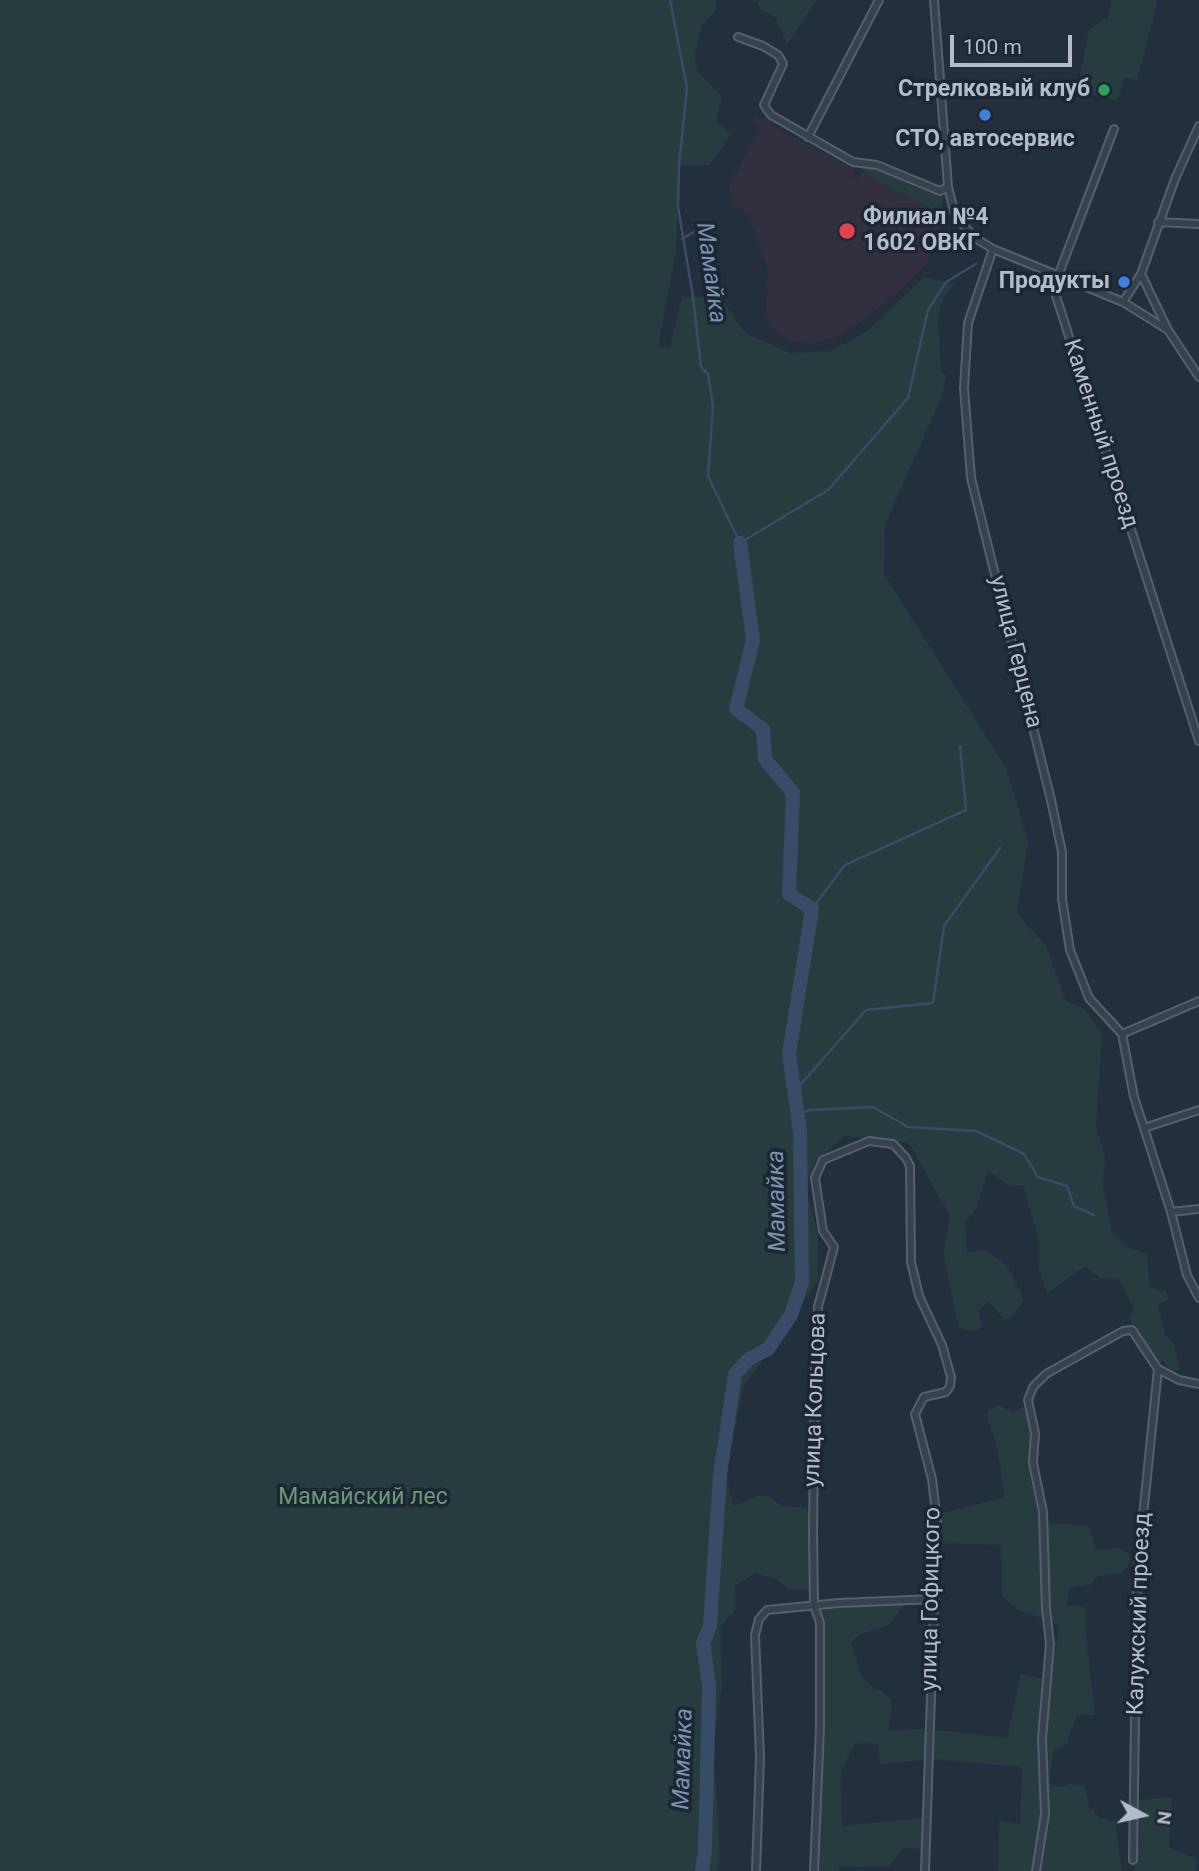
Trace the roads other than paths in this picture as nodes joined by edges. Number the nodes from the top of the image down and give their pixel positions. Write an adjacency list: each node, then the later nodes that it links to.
1 (879, 0): 6 (street)
2 (934, 0): 7 (street)
3 (738, 37): 6 (street)
4 (1199, 126): 8 (street)
5 (1114, 129): 12 (street, Каменный проезд)
6 (808, 137): 7 (street)
7 (948, 187): 10 (street)
8 (1158, 222): 9 (street); 11 (street)
9 (1199, 224)
10 (993, 249): 12 (street); 18 (street, улица Герцена)
11 (1142, 274): 13 (street); 14 (street)
12 (1058, 276): 13 (street); 16 (street, Каменный проезд)
13 (1122, 302): 14 (street)
14 (1168, 330): 15 (street)
15 (1199, 377)
16 (1199, 741)
17 (1199, 1001): 18 (street)
18 (1122, 1034): 20 (street)
19 (1199, 1110): 20 (street)
20 (1144, 1128): 23 (street)
21 (901, 1150): 27 (street, улица Гофицкого); 28 (street, улица Кольцова)
22 (1199, 1209): 23 (street)
23 (1171, 1212): 24 (street)
24 (1199, 1298)
25 (1158, 1369): 26 (street); 29 (street, Калужский проезд); 33 (street)
26 (1199, 1384)
27 (935, 1599): 28 (street); 32 (street, улица Гофицкого)
28 (814, 1605): 30 (street); 31 (street, улица Кольцова)
29 (1133, 1860)
30 (756, 1871)
31 (814, 1871)
32 (925, 1871)
33 (1036, 1871)

